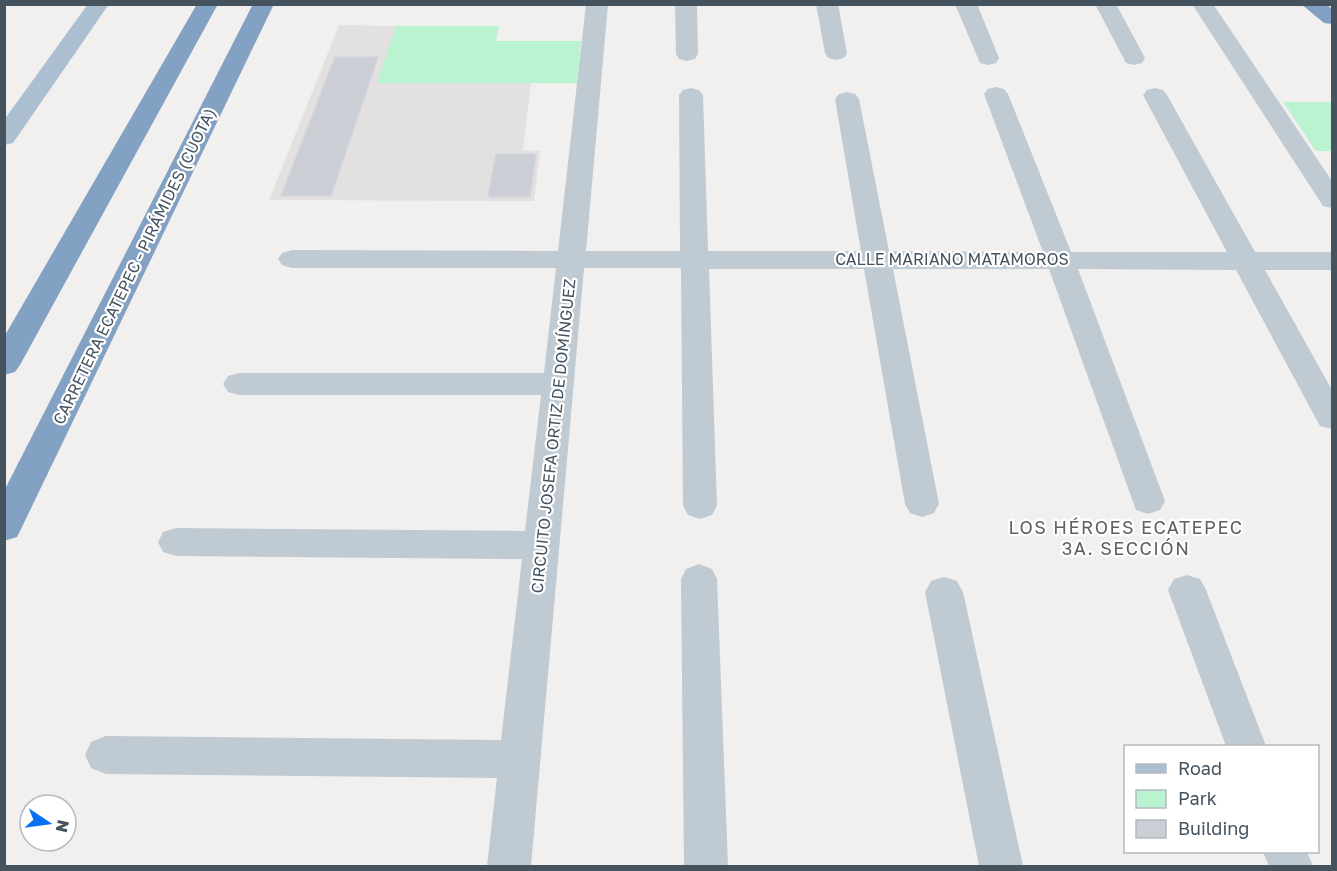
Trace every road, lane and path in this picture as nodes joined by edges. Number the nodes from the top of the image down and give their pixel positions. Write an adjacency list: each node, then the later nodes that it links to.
1 (99, 4): 20 (main road)
2 (208, 4): 29 (highway)
3 (264, 4): 36 (highway, CARRETERA ECATEPEC - PIRÁMIDES (CUOTA))
4 (597, 4): 22 (street, CIRCUITO JOSEFA ORTIZ DE DOMÍNGUEZ)
5 (686, 4): 13 (street)
6 (827, 4): 12 (street)
7 (966, 4): 14 (street)
8 (1106, 4): 15 (street)
9 (1202, 4): 21 (street)
10 (1311, 4): 11 (highway)
11 (1332, 18)
12 (836, 53)
13 (687, 54)
14 (987, 58)
15 (1134, 58)
16 (996, 94): 26 (street)
17 (691, 95): 23 (street)
18 (1155, 95): 27 (street)
19 (847, 99): 25 (street)
20 (4, 138)
21 (1332, 200)
22 (571, 258): 23 (street, CALLE MARIANO MATAMOROS); 24 (street, CALLE MARIANO MATAMOROS); 31 (street, CIRCUITO JOSEFA ORTIZ DE DOMÍNGUEZ)
23 (695, 258): 25 (street, CALLE MARIANO MATAMOROS); 35 (street)
24 (292, 259)
25 (877, 259): 26 (street, CALLE MARIANO MATAMOROS); 34 (street)
26 (1060, 260): 27 (street, CALLE MARIANO MATAMOROS); 33 (street)
27 (1246, 261): 28 (street, CALLE MARIANO MATAMOROS); 32 (street)
28 (1332, 261)
29 (4, 365)
30 (239, 384): 31 (street)
31 (559, 384): 38 (street, CIRCUITO JOSEFA ORTIZ DE DOMÍNGUEZ)
32 (1332, 418)
33 (1149, 501)
34 (922, 504)
35 (700, 506)
36 (4, 527)
37 (176, 542): 38 (street)
38 (542, 545): 44 (street, CIRCUITO JOSEFA ORTIZ DE DOMÍNGUEZ)
39 (699, 579): 47 (street)
40 (1187, 590): 42 (street)
41 (944, 592): 48 (street)
42 (1245, 745)
43 (106, 754): 44 (street)
44 (520, 759): 46 (street, CIRCUITO JOSEFA ORTIZ DE DOMÍNGUEZ)
45 (1285, 853): 49 (street)
46 (509, 867)
47 (706, 867)
48 (1001, 867)
49 (1291, 867)

